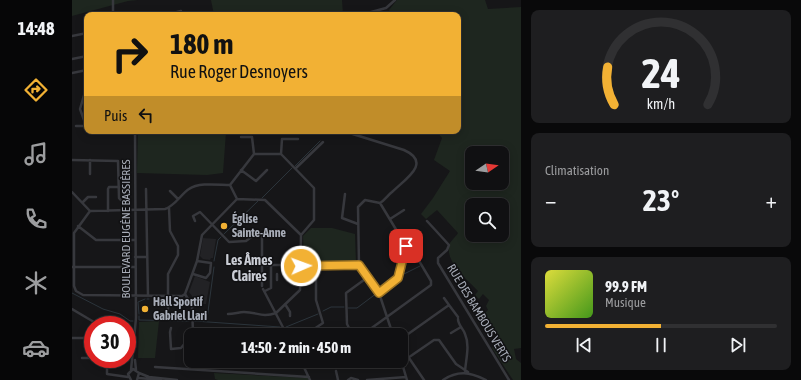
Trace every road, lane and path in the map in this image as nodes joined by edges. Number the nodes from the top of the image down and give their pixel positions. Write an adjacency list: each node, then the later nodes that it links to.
1 (113, 0): 3 (street)
2 (395, 0): 4 (street)
3 (113, 12)
4 (371, 12)
5 (84, 34): 6 (street)
6 (72, 36)
7 (84, 57): 8 (street)
8 (72, 59)
9 (84, 71): 10 (street)
10 (72, 73)
11 (84, 95): 12 (street)
12 (84, 120)
13 (76, 126): 14 (street)
14 (84, 126)
15 (135, 134): 45 (street, BOULEVARD EUGÈNE BASSIÈRES)
16 (353, 134): 39 (street)
17 (241, 137): 20 (street)
18 (298, 138): 21 (street)
19 (322, 142): 24 (street)
20 (254, 154): 21 (street); 25 (street)
21 (281, 154): 24 (street)
22 (72, 160): 23 (street)
23 (90, 160): 27 (street); 29 (street)
24 (296, 168): 53 (street)
25 (241, 170): 26 (street); 28 (street)
26 (267, 170)
27 (90, 174)
28 (230, 185): 35 (street); 36 (street)
29 (119, 187): 37 (street); 44 (street)
30 (146, 189): 41 (street)
31 (170, 191): 35 (street)
32 (72, 192): 38 (street)
33 (345, 194): 49 (street)
34 (96, 197): 38 (street)
35 (178, 199): 40 (street)
36 (237, 199): 50 (street); 53 (street)
37 (121, 200)
38 (82, 202): 42 (street)
39 (380, 203): 46 (street); 49 (street)
40 (169, 208): 41 (street); 74 (street)
41 (147, 209): 45 (street); 57 (street)
42 (90, 210): 44 (street); 51 (street)
43 (404, 210): 46 (street)
44 (108, 211): 45 (street)
45 (135, 211): 54 (street, BOULEVARD EUGÈNE BASSIÈRES)
46 (390, 218): 55 (street)
47 (195, 221): 50 (street)
48 (427, 221): 126 (street, RUE DES BAMBOUS VERTS)
49 (358, 224): 62 (street)
50 (212, 225): 58 (street); 59 (street)
51 (78, 226): 52 (street); 54 (street)
52 (73, 233): 64 (street)
53 (301, 235): 63 (street)
54 (135, 240): 56 (street, BOULEVARD EUGÈNE BASSIÈRES)
55 (406, 246): 71 (street); 86 (street)
56 (135, 257): 57 (street); 65 (street, BOULEVARD EUGÈNE BASSIÈRES)
57 (147, 257): 73 (street)
58 (197, 261): 66 (street); 66 (street)
59 (262, 265): 60 (street); 70 (street)
60 (271, 265): 63 (street); 67 (street)
61 (316, 265): 62 (street); 63 (street); 91 (street)
62 (359, 265): 69 (street)
63 (301, 266): 77 (street)
64 (73, 267): 65 (street); 75 (street)
65 (135, 267): 75 (street, BOULEVARD EUGÈNE BASSIÈRES)
66 (193, 274): 72 (street)
67 (271, 277): 68 (street); 70 (street)
68 (277, 277)
69 (368, 277): 71 (street); 92 (street)
70 (263, 289): 81 (street)
71 (379, 293): 86 (street)
72 (186, 294): 74 (street); 89 (street)
73 (148, 296): 74 (street); 75 (street)
74 (168, 296): 80 (street)
75 (135, 297): 84 (street, BOULEVARD EUGÈNE BASSIÈRES)
76 (444, 298): 78 (street)
77 (285, 304): 81 (street); 85 (street)
78 (449, 305): 87 (street); 96 (street)
79 (72, 309): 83 (street)
80 (168, 310)
81 (276, 313): 82 (street); 90 (street)
82 (228, 314)
83 (84, 316)
84 (135, 316)
85 (290, 316)
86 (387, 316): 93 (street); 94 (street)
87 (461, 327): 95 (street); 108 (street)
88 (171, 328): 99 (street)
89 (192, 328)
90 (284, 328)
91 (318, 328)
92 (349, 328)
93 (370, 328)
94 (391, 328)
95 (451, 333)
96 (408, 334)
97 (72, 338): 98 (street)
98 (84, 338)
99 (184, 344)
100 (409, 358): 108 (street); 123 (street)
101 (155, 367): 115 (street)
102 (107, 368): 111 (street)
103 (304, 368): 115 (street)
104 (403, 368): 113 (street)
105 (132, 370): 106 (street); 109 (street)
106 (136, 370): 110 (street)
107 (336, 371): 119 (street)
108 (467, 372): 124 (street); 125 (street)
109 (128, 373): 111 (street); 112 (street)
110 (139, 373): 114 (street); 118 (street)
111 (121, 375): 112 (street)
112 (128, 377): 116 (street)
113 (407, 378): 122 (street)
114 (138, 379): 117 (street)
115 (310, 379)
116 (131, 380)
117 (161, 380)
118 (177, 380)
119 (338, 380)
120 (348, 380): 121 (street)
121 (358, 380)
122 (367, 380)
123 (424, 380)
124 (443, 380)
125 (486, 380)
126 (509, 380)

